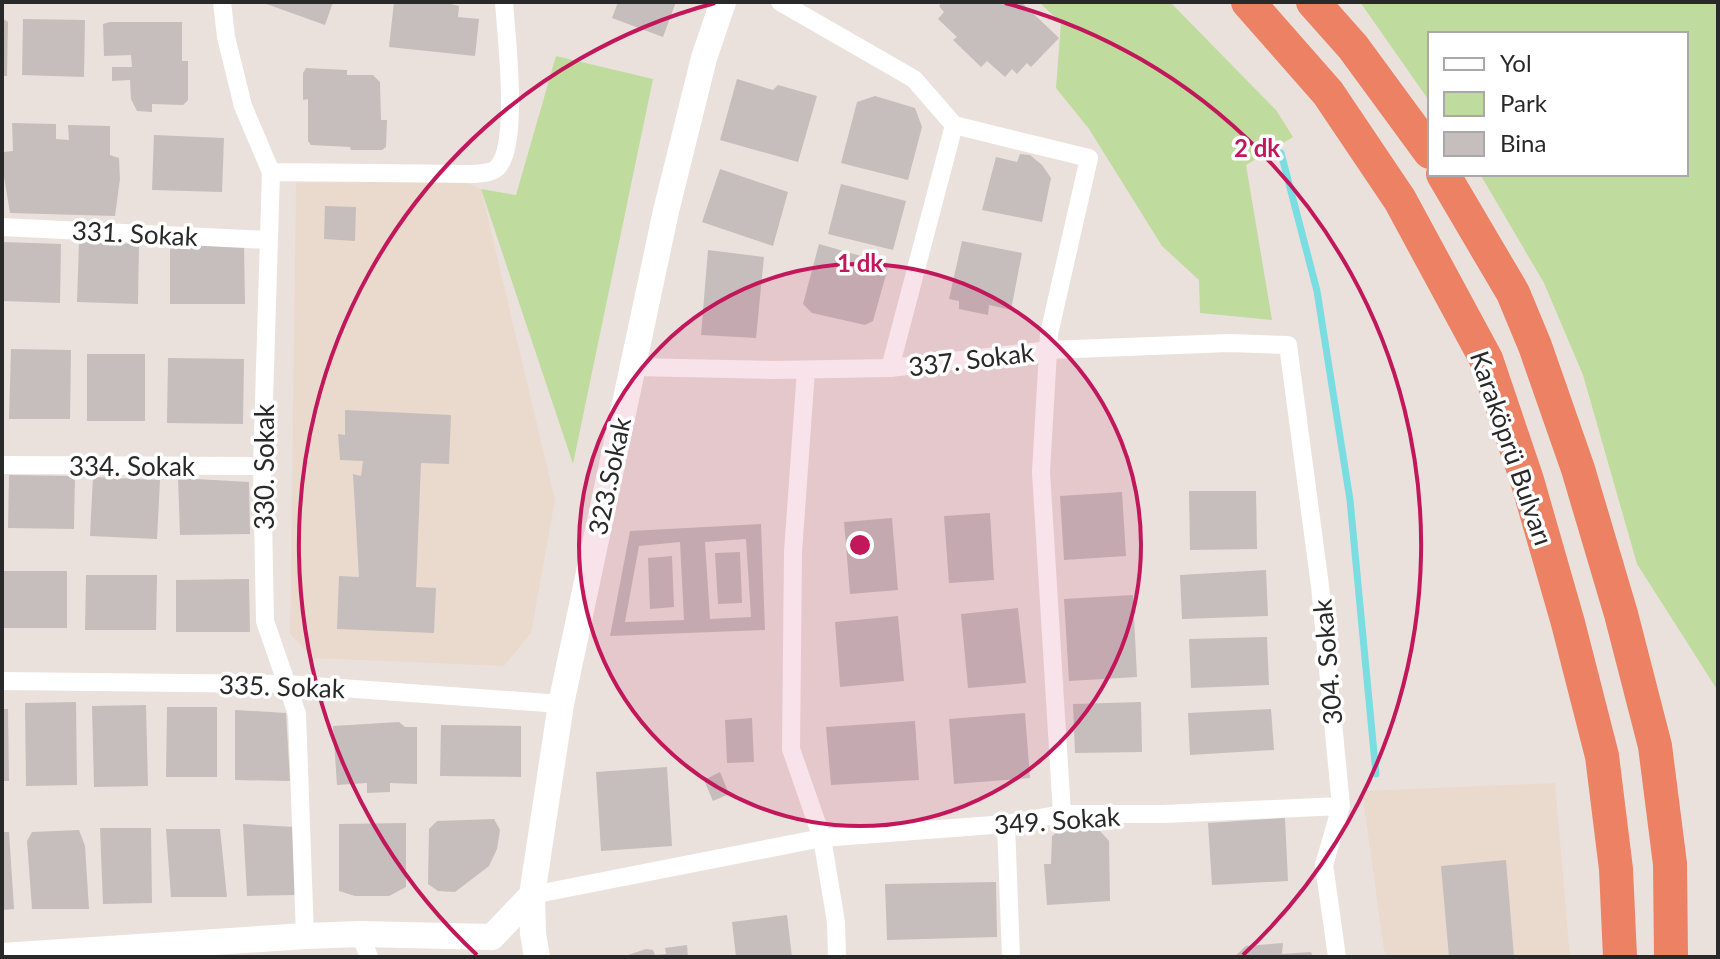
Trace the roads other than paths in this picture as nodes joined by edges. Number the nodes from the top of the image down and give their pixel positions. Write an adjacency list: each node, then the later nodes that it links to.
1 (222, 2): 9 (street, 330. Sokak)
2 (504, 2): 9 (street)
3 (723, 2): 15 (street, 323.Sokak)
4 (780, 2): 7 (street)
5 (1248, 2): 36 (highway, Karaköprü Bulvarı)
6 (1313, 2): 8 (highway)
7 (954, 125): 13 (street); 16 (street)
8 (1428, 149)
9 (271, 172): 12 (street, 330. Sokak)
10 (1444, 176): 37 (highway, Karaköprü Bulvarı)
11 (2, 227): 12 (street, 331. Sokak)
12 (268, 240): 19 (street, 330. Sokak)
13 (1049, 350): 14 (street, 337. Sokak); 16 (street, 337. Sokak); 24 (street)
14 (1291, 365): 23 (street, 304. Sokak)
15 (633, 367): 17 (street, 337. Sokak); 22 (street, 323.Sokak)
16 (890, 368): 17 (street, 337. Sokak)
17 (806, 370): 26 (street)
18 (2, 465): 19 (street, 334. Sokak)
19 (262, 466): 21 (street, 330. Sokak)
20 (2, 681): 21 (street, 335. Sokak)
21 (286, 684): 22 (street, 335. Sokak); 28 (street, 330. Sokak)
22 (561, 704): 27 (street, 323.Sokak)
23 (1341, 806): 24 (street, 349. Sokak); 35 (street, 304. Sokak)
24 (1062, 814): 25 (street, 349. Sokak)
25 (1006, 824): 26 (street, 349. Sokak); 34 (street)
26 (822, 838): 27 (street, 349. Sokak); 33 (street)
27 (532, 895): 29 (street); 32 (street, 323.Sokak)
28 (305, 936): 29 (street); 30 (street)
29 (364, 945)
30 (116, 953): 31 (street)
31 (2, 956)
32 (537, 957)
33 (837, 957)
34 (1011, 957)
35 (1337, 957)
36 (1620, 957)
37 (1671, 957)

